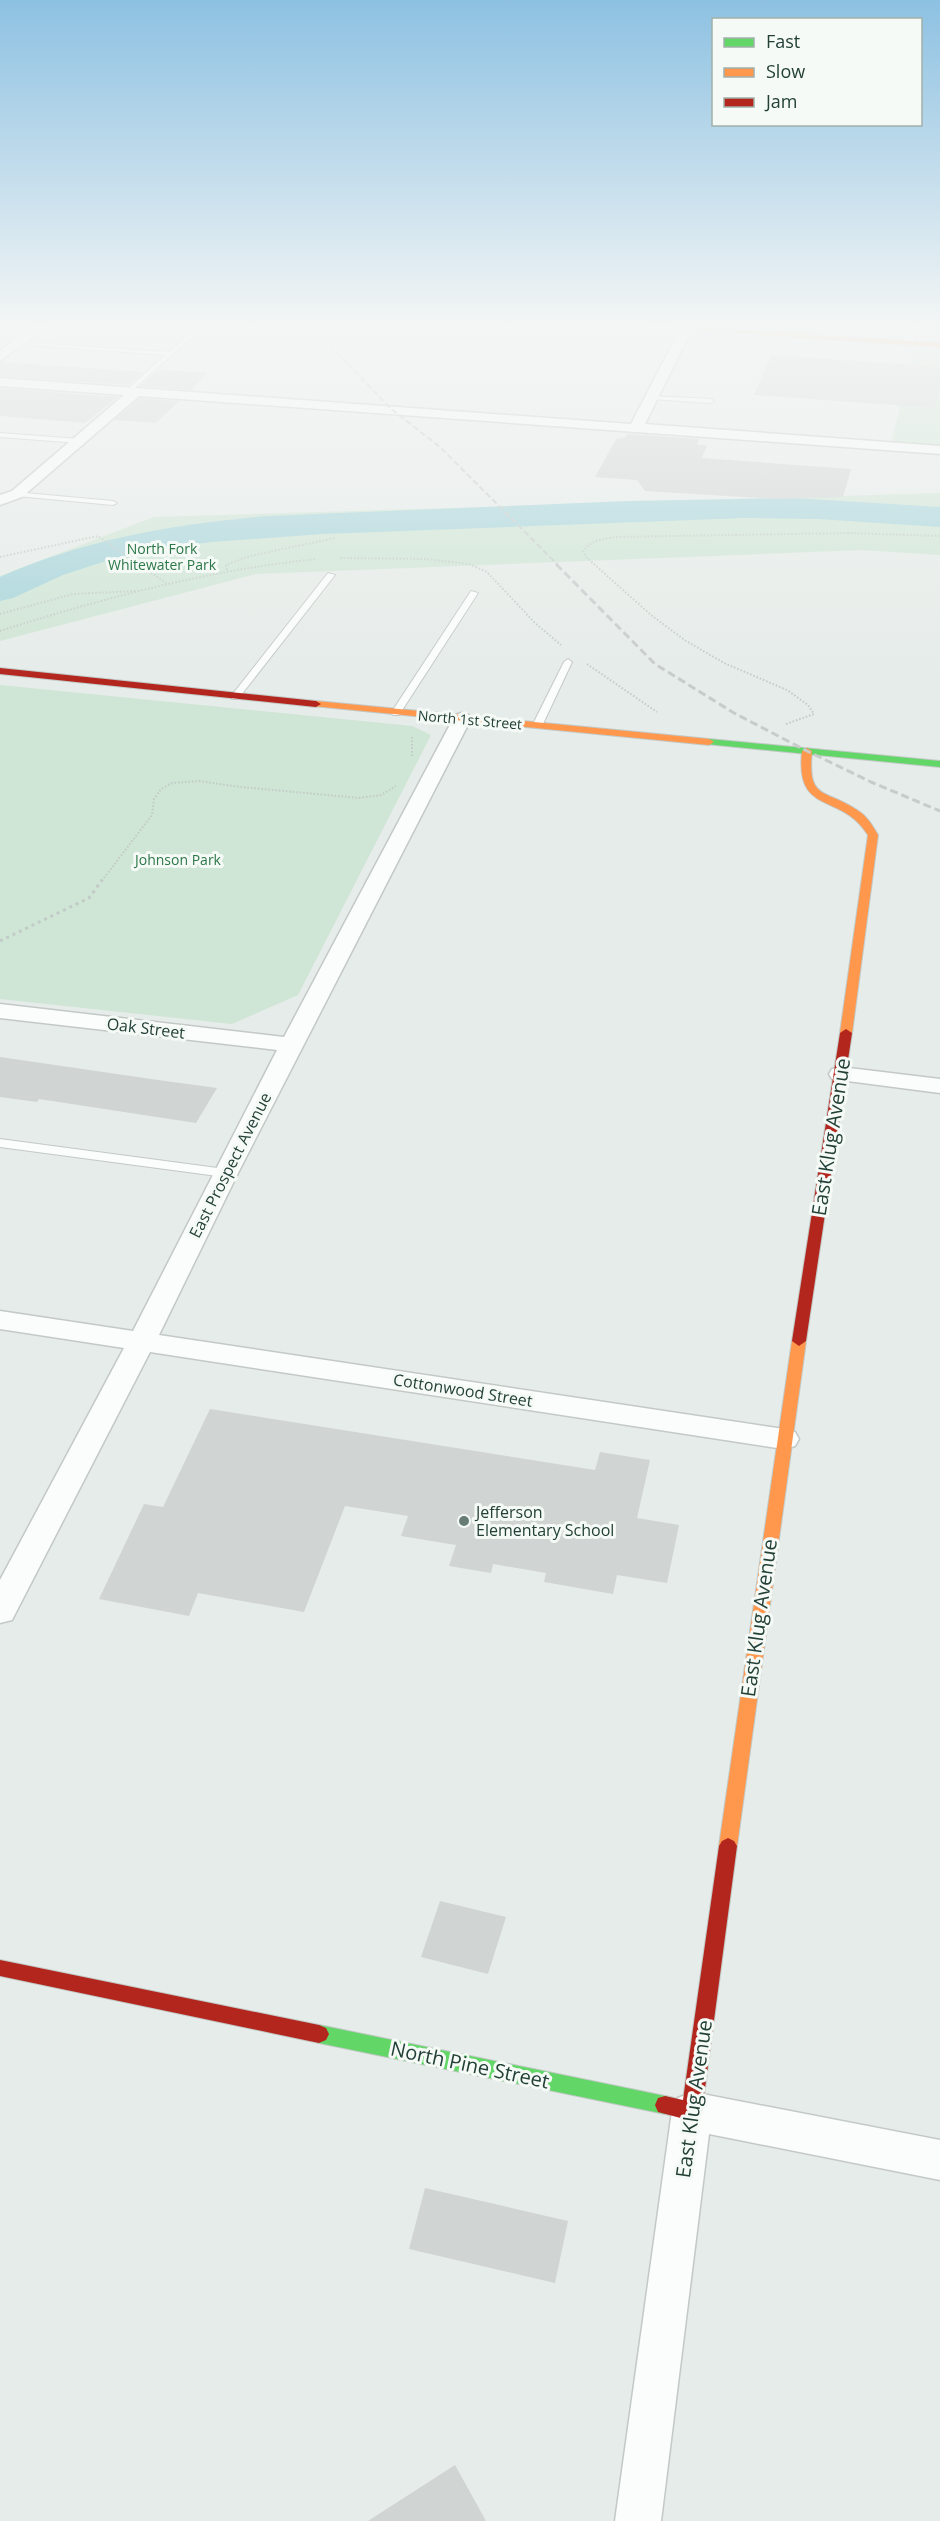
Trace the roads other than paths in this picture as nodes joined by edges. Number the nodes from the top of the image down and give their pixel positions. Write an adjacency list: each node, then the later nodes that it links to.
1 (77, 443): 4 (street)
2 (838, 443): 3 (street)
3 (940, 450)
4 (17, 494): 5 (street); 6 (lane)
5 (0, 500)
6 (113, 503)
7 (331, 575): 11 (lane)
8 (474, 593): 12 (lane)
9 (568, 662): 14 (lane)
10 (0, 671): 11 (street, North 1st Street)
11 (235, 697): 12 (street, North 1st Street)
12 (396, 712): 13 (street, North 1st Street)
13 (462, 719): 14 (street, North 1st Street); 18 (street, East Prospect Avenue)
14 (537, 726): 15 (street, North 1st Street)
15 (807, 752): 16 (street, North 1st Street); 19 (street, East Klug Avenue)
16 (940, 764)
17 (0, 1011): 18 (street, Oak Street)
18 (291, 1045): 22 (street, East Prospect Avenue)
19 (841, 1074): 20 (street); 25 (street, East Klug Avenue)
20 (940, 1086)
21 (0, 1143): 22 (lane)
22 (225, 1173): 24 (street, East Prospect Avenue)
23 (0, 1320): 24 (street, Cottonwood Street)
24 (142, 1340): 25 (street, Cottonwood Street); 26 (street, East Prospect Avenue)
25 (784, 1439): 28 (street, East Klug Avenue)
26 (3, 1597)
27 (0, 1968): 28 (street, North Pine Street)
28 (692, 2111): 29 (street, North Pine Street); 30 (street, East Klug Avenue)
29 (940, 2160)
30 (638, 2521)

